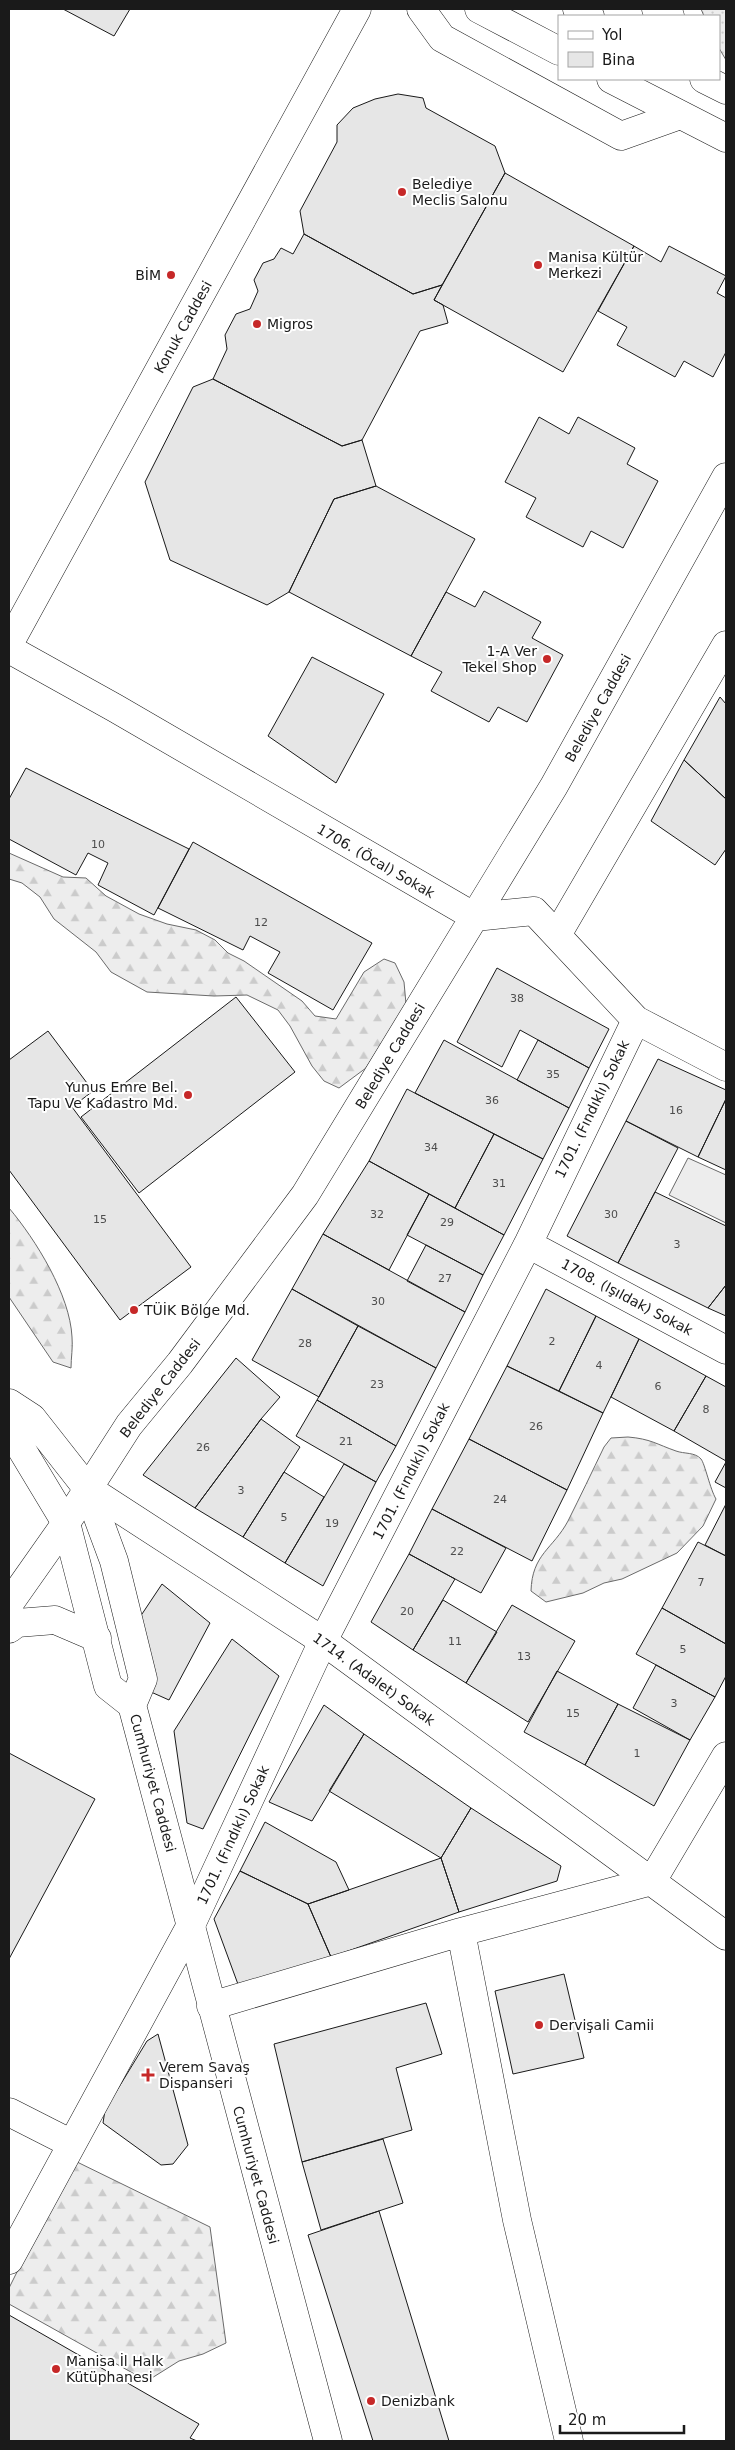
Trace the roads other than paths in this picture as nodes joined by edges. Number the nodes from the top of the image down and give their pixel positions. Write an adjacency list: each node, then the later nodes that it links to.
1 (357, 9): 13 (street, Konuk Caddesi)
2 (421, 9): 10 (street)
3 (479, 9): 8 (street)
4 (577, 9): 6 (street)
5 (656, 9): 7 (street)
6 (588, 15)
7 (668, 15)
8 (558, 50)
9 (613, 80): 10 (street)
10 (680, 115): 11 (street)
11 (726, 138)
12 (726, 477): 16 (street, Belediye Caddesi)
13 (13, 626)
14 (726, 645): 17 (street)
15 (9, 649): 16 (street, 1706. (Öcal) Sokak)
16 (475, 917): 17 (street); 24 (street, Belediye Caddesi)
17 (557, 935): 18 (street)
18 (636, 1020): 19 (street); 20 (street, 1701. (Fındıklı) Sokak)
19 (726, 1067)
20 (528, 1244): 21 (street, 1708. (Işıldak) Sokak); 29 (street, 1701. (Fındıklı) Sokak)
21 (726, 1350)
22 (9, 1403): 24 (street, Cumhuriyet Caddesi)
23 (9, 1412): 25 (street, Cumhuriyet Caddesi)
24 (87, 1488): 25 (street, Belediye Caddesi); 29 (street, 1714. (Adalet) Sokak); 30 (street, Cumhuriyet Caddesi)
25 (66, 1523): 26 (street, Belediye Caddesi); 28 (street, Cumhuriyet Caddesi)
26 (9, 1604)
27 (9, 1629): 28 (street)
28 (97, 1638): 30 (street, Cumhuriyet Caddesi)
29 (323, 1641): 32 (street, 1714. (Adalet) Sokak); 33 (street, 1701. (Fındıklı) Sokak)
30 (132, 1705): 33 (street, Cumhuriyet Caddesi)
31 (726, 1756): 32 (street)
32 (652, 1881): 34 (street); 35 (street, 1714. (Adalet) Sokak)
33 (191, 1925): 36 (street, Cumhuriyet Caddesi); 38 (street, 1701. (Fındıklı) Sokak)
34 (461, 1932): 36 (street); 41 (street)
35 (726, 1936)
36 (211, 2006): 40 (street, Cumhuriyet Caddesi)
37 (9, 2112): 38 (street)
38 (72, 2144): 39 (street, 1701. (Fındıklı) Sokak)
39 (9, 2260)
40 (328, 2441)
41 (569, 2441)

